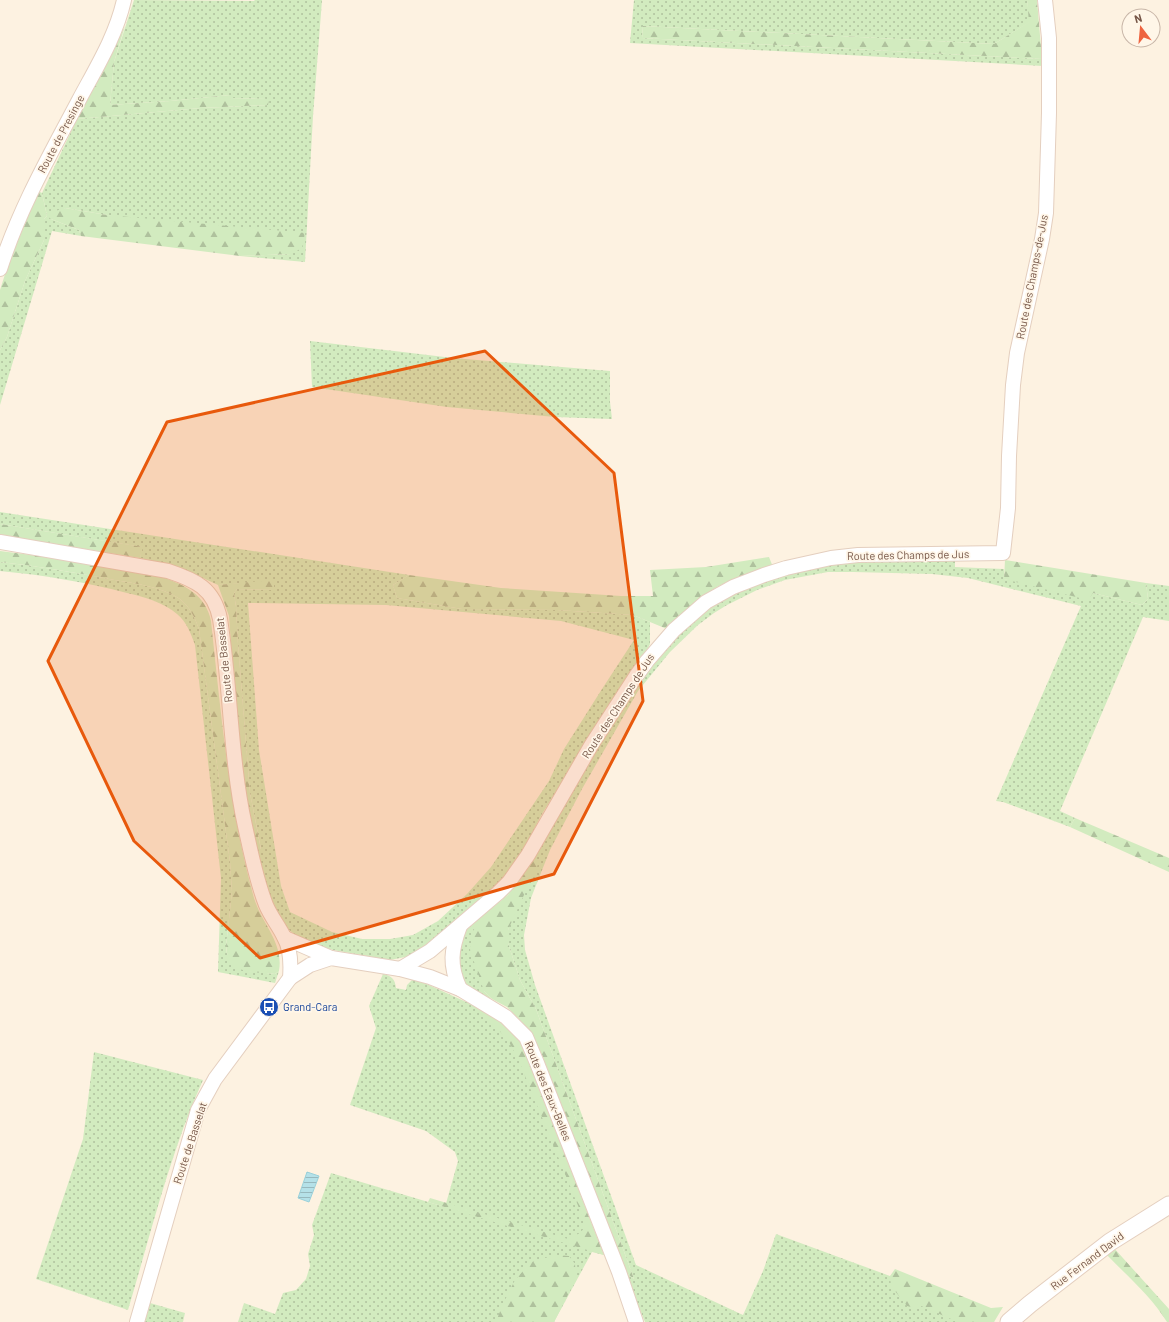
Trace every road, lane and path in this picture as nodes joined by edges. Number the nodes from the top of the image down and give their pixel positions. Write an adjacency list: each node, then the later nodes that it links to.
1 (124, 0): 3 (street, Route de Presinge)
2 (1045, 0): 5 (street, Route des Champs-de-Jus)
3 (0, 269)
4 (0, 542): 7 (street, Route de Basselat)
5 (1003, 553): 6 (street, Route des Champs de Jus)
6 (460, 926): 9 (street, Route des Champs de Jus); 11 (street)
7 (285, 938): 8 (street); 10 (street, Route de Basselat)
8 (331, 958): 9 (street, Route des Eaux-Belles); 10 (street, Route des Eaux-Belles)
9 (400, 969): 11 (street, Route des Eaux-Belles)
10 (290, 978): 13 (street, Route de Basselat)
11 (460, 989): 14 (street, Route des Eaux-Belles)
12 (1169, 1205): 15 (street, Rue Fernand David)
13 (137, 1322)
14 (636, 1322)
15 (1010, 1322)

